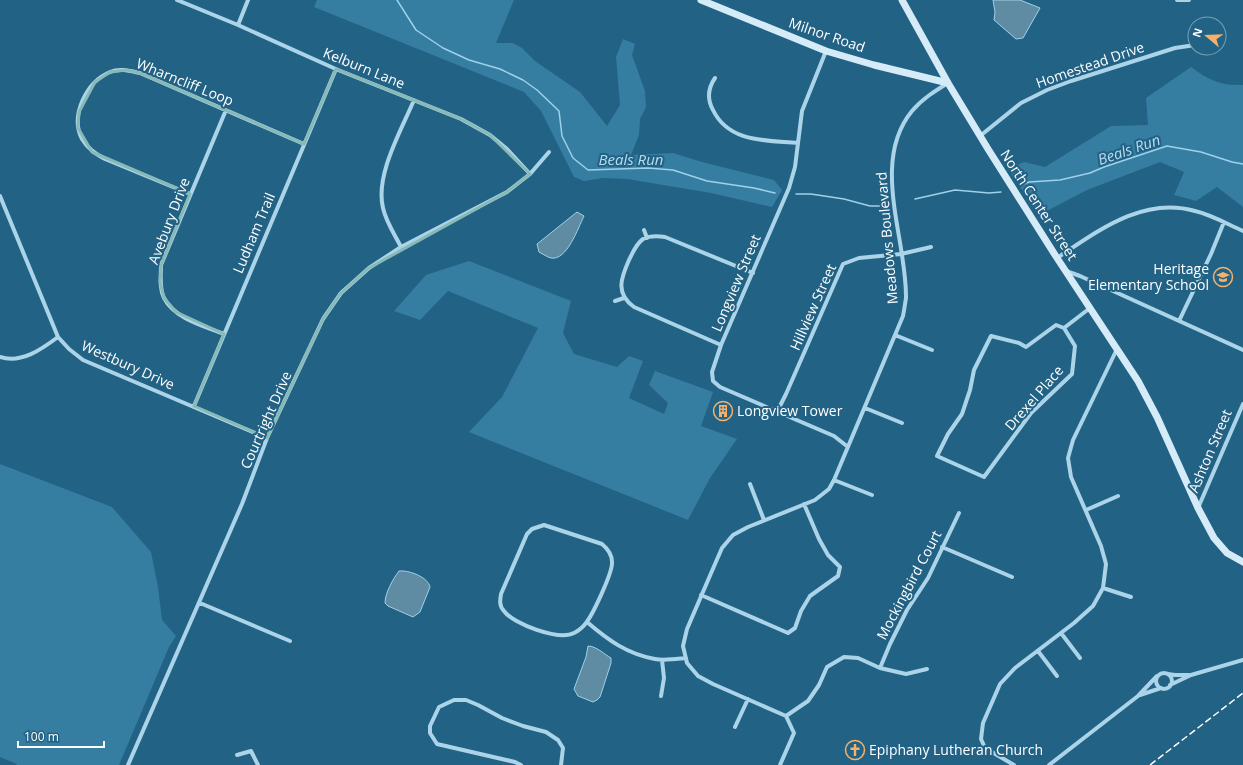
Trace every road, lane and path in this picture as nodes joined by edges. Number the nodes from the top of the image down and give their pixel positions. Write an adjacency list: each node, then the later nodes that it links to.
1 (176, 0): 7 (street, Kelburn Lane)
2 (248, 0): 7 (street)
3 (701, 0): 9 (main road, Milnor Road)
4 (902, 0): 12 (main road, North Center Street)
5 (1177, 0): 6 (street)
6 (1189, 0)
7 (238, 25): 10 (street, Kelburn Lane)
8 (1187, 46): 15 (street, Homestead Drive)
9 (826, 51): 12 (main road, Milnor Road); 16 (street, Longview Street)
10 (336, 69): 13 (street, Kelburn Lane); 17 (street, Ludham Trail)
11 (715, 78): 16 (street)
12 (948, 82): 15 (main road, North Center Street); 28 (street, Meadows Boulevard)
13 (414, 100): 19 (street, Kelburn Lane); 26 (street)
14 (226, 110): 17 (street, Wharncliff Loop); 20 (street, Avebury Drive); 20 (street, Wharncliff Loop)
15 (980, 136): 29 (main road, North Center Street)
16 (798, 143): 31 (street, Longview Street)
17 (304, 144): 37 (street, Ludham Trail)
18 (549, 152): 19 (street, Courtright Drive)
19 (530, 174): 26 (street, Courtright Drive)
20 (190, 194): 37 (street, Avebury Drive)
21 (0, 196): 39 (street, Westbury Drive)
22 (1224, 222): 24 (street); 29 (street); 35 (street)
23 (644, 230): 25 (street)
24 (1243, 231)
25 (647, 238): 31 (street); 32 (street)
26 (401, 247): 50 (street, Courtright Drive)
27 (931, 247): 28 (street, Hillview Street)
28 (901, 254): 38 (street, Meadows Boulevard); 48 (street, Hillview Street)
29 (1057, 258): 30 (main road, North Center Street)
30 (1065, 271): 34 (main road, North Center Street); 35 (street)
31 (753, 273): 40 (street, Longview Street)
32 (624, 298): 33 (street); 40 (street)
33 (615, 301)
34 (1090, 308): 36 (street); 41 (main road, North Center Street)
35 (1179, 321): 43 (street)
36 (1064, 328): 36 (street, Drexel Place)
37 (224, 334): 46 (street, Ludham Trail)
38 (895, 335): 42 (street); 47 (street, Meadows Boulevard)
39 (58, 338): 44 (street); 46 (street, Westbury Drive)
40 (722, 345): 48 (street, Longview Street)
41 (1118, 349): 57 (main road, North Center Street); 58 (street)
42 (932, 350)
43 (1243, 350)
44 (0, 357)
45 (1243, 404): 57 (street, Ashton Street)
46 (194, 406): 50 (street, Westbury Drive)
47 (865, 408): 49 (street); 51 (street, Meadows Boulevard)
48 (777, 412): 51 (street, Longview Street)
49 (902, 423)
50 (267, 438): 67 (street, Courtright Drive)
51 (848, 447): 52 (street, Meadows Boulevard)
52 (834, 480): 54 (street); 56 (street, Meadows Boulevard)
53 (750, 484): 60 (street)
54 (872, 495)
55 (1118, 496): 58 (street)
56 (804, 504): 60 (street, Meadows Boulevard); 65 (street)
57 (1198, 508): 62 (main road, North Center Street)
58 (1086, 510): 64 (street)
59 (959, 513): 61 (street, Mockingbird Court)
60 (764, 520): 65 (street, Meadows Boulevard)
61 (942, 547): 63 (street); 76 (street, Mockingbird Court)
62 (1243, 562)
63 (1012, 578)
64 (1103, 588): 66 (street); 69 (street)
65 (701, 595): 72 (street, Meadows Boulevard)
66 (1131, 597)
67 (200, 602): 70 (street); 90 (street, Courtright Drive)
68 (586, 622): 68 (street); 74 (street)
69 (1061, 633): 71 (street); 73 (street)
70 (290, 641)
71 (1038, 651): 80 (street); 95 (street)
72 (686, 658): 74 (street); 86 (street, Meadows Boulevard)
73 (1080, 658)
74 (662, 660): 84 (street)
75 (1243, 660): 79 (street)
76 (880, 668): 77 (street); 87 (street)
77 (927, 669)
78 (1167, 673): 79 (street); 81 (street); 82 (street)
79 (1191, 675): 82 (street)
80 (1057, 676)
81 (1158, 676): 83 (street); 85 (street)
82 (1170, 685): 83 (street)
83 (1161, 688): 85 (street)
84 (661, 696)
85 (1138, 696): 96 (street)
86 (748, 699): 87 (street, Meadows Boulevard); 88 (street)
87 (786, 716): 94 (street)
88 (735, 727)
89 (237, 755): 91 (street)
90 (128, 765)
91 (258, 765)
92 (520, 765): 93 (street)
93 (561, 765)
94 (780, 765)
95 (1014, 765)
96 (1049, 765)

